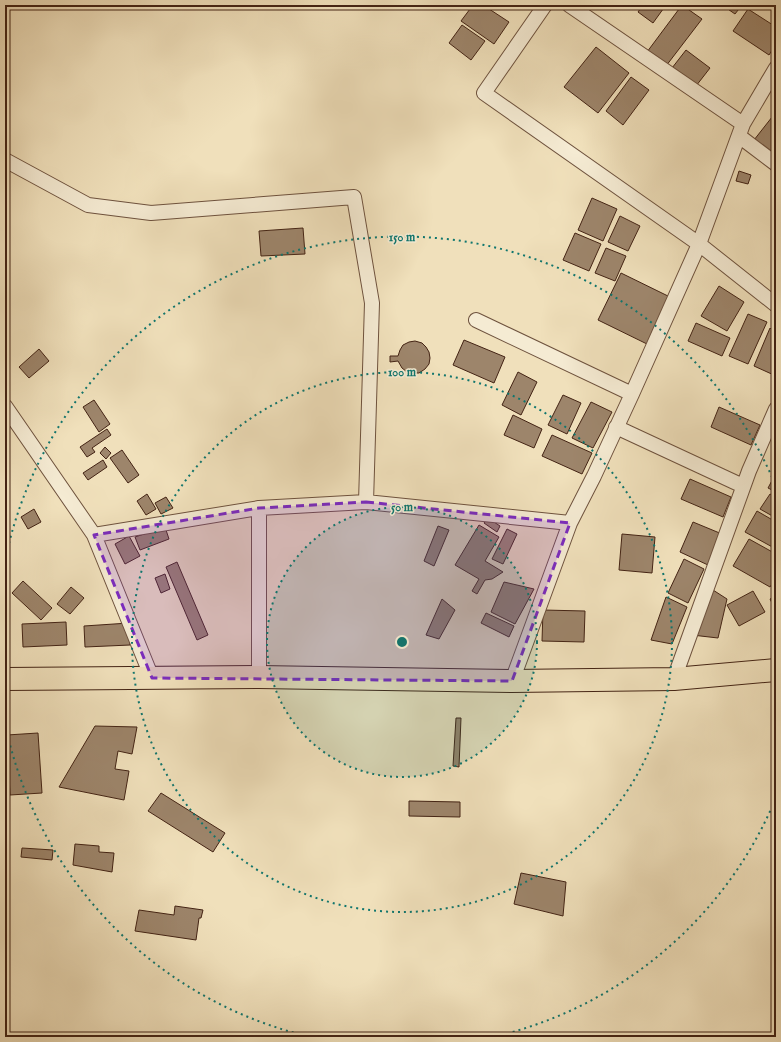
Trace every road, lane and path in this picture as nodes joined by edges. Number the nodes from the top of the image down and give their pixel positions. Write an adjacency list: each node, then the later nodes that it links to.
1 (545, 5): 8 (street)
2 (569, 5): 5 (street)
3 (776, 68): 4 (street)
4 (772, 84): 5 (street)
5 (741, 130): 7 (street); 8 (street)
6 (5, 160): 16 (street)
7 (776, 164)
8 (699, 244): 9 (street); 11 (street)
9 (776, 306)
10 (476, 320): 11 (street)
11 (632, 394): 14 (street)
12 (5, 406): 19 (street)
13 (776, 409): 15 (street)
14 (616, 427): 15 (street); 18 (street)
15 (743, 486): 24 (street)
16 (366, 502): 17 (street); 18 (street)
17 (258, 508): 19 (street); 21 (street)
18 (570, 523): 25 (street)
19 (94, 535): 22 (street)
20 (776, 670): 24 (highway)
21 (259, 677): 22 (highway); 25 (highway)
22 (152, 678): 23 (highway)
23 (5, 679)
24 (674, 679): 25 (highway)
25 (512, 681)

